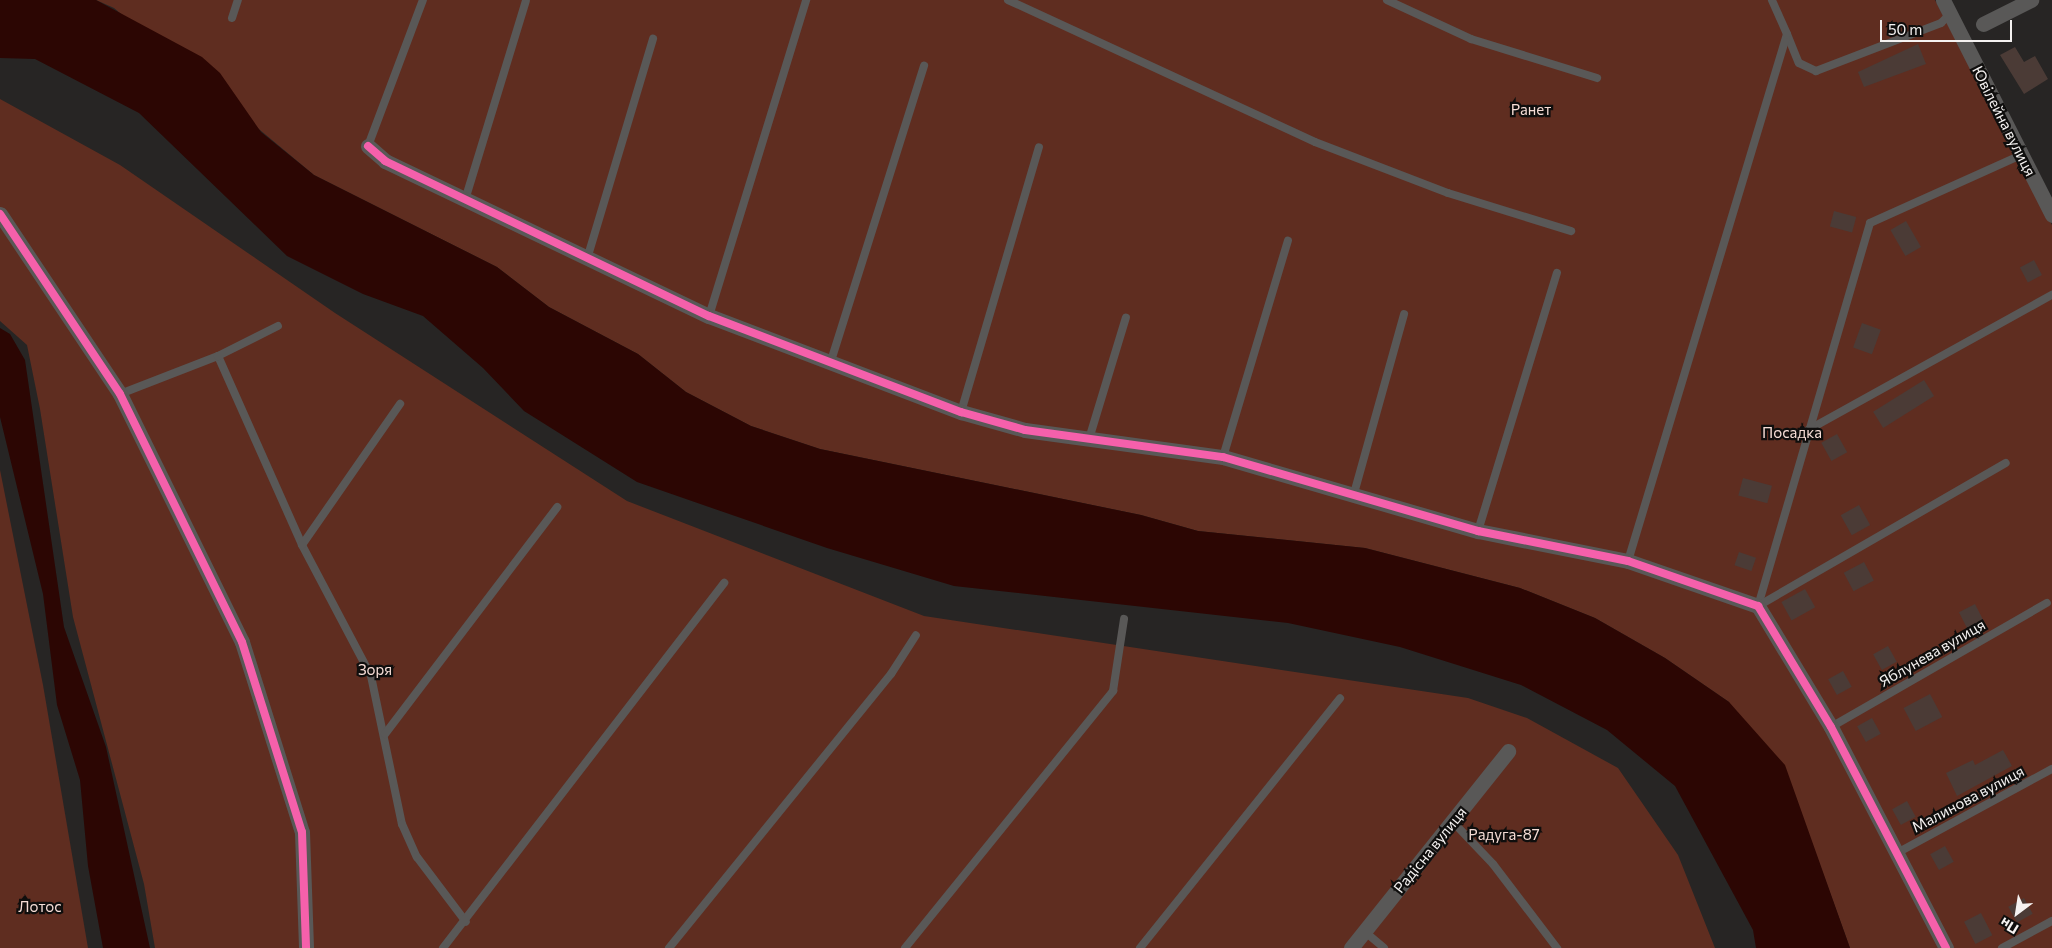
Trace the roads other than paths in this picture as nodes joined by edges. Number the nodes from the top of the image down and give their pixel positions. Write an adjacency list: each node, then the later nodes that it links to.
1 (238, 0): 11 (lane)
2 (423, 0): 17 (lane)
3 (806, 0): 29 (lane)
4 (1008, 0): 23 (lane)
5 (1387, 0): 16 (lane)
6 (1772, 0): 13 (lane)
7 (1943, 0): 10 (street, Ювілейна вулиця)
8 (2031, 0): 12 (street)
9 (526, 1): 20 (lane)
10 (1950, 14): 13 (lane); 19 (street, Ювілейна вулиця)
11 (232, 18)
12 (1983, 24)
13 (1786, 34): 45 (lane)
14 (653, 40): 25 (lane)
15 (924, 65): 33 (lane)
16 (1597, 78)
17 (368, 146): 20 (street)
18 (1039, 147): 36 (lane)
19 (2021, 155): 22 (street, Ювілейна вулиця); 37 (lane)
20 (465, 200): 25 (street)
21 (0, 214): 34 (street)
22 (2052, 215)
23 (1571, 231)
24 (1288, 241): 39 (lane)
25 (587, 259): 29 (street)
26 (1557, 273): 43 (lane)
27 (2052, 295): 37 (lane)
28 (1404, 314): 41 (lane)
29 (709, 316): 33 (street)
30 (1126, 317): 38 (lane)
31 (278, 326): 32 (lane)
32 (218, 356): 34 (lane); 44 (lane)
33 (830, 364): 36 (street)
34 (120, 394): 61 (street)
35 (400, 404): 44 (lane)
36 (961, 412): 38 (street)
37 (1808, 430): 48 (lane)
38 (1089, 439): 39 (street)
39 (1223, 457): 41 (street)
40 (2006, 463): 48 (lane)
41 (1353, 497): 43 (street)
42 (557, 507): 53 (lane)
43 (1478, 531): 45 (street)
44 (302, 545): 53 (lane)
45 (1628, 561): 48 (street)
46 (724, 583): 59 (lane)
47 (2047, 603): 52 (lane, Яблунева вулиця)
48 (1758, 606): 52 (street)
49 (1124, 619): 64 (lane)
50 (916, 635): 63 (lane)
51 (1340, 698): 65 (lane)
52 (1831, 726): 57 (street)
53 (385, 734): 59 (lane)
54 (1508, 752): 56 (street, Радісна вулиця)
55 (2052, 769): 57 (lane, Малинова вулиця)
56 (1453, 822): 60 (street, Радісна вулиця); 68 (lane)
57 (1897, 853): 69 (street)
58 (2052, 921): 70 (lane)
59 (466, 922): 62 (lane)
60 (1364, 931): 66 (street, Радісна вулиця); 67 (lane)
61 (306, 948)
62 (444, 948)
63 (669, 948)
64 (905, 948)
65 (1140, 948)
66 (1351, 948)
67 (1384, 948)
68 (1557, 948)
69 (1946, 948)
70 (2002, 948)

